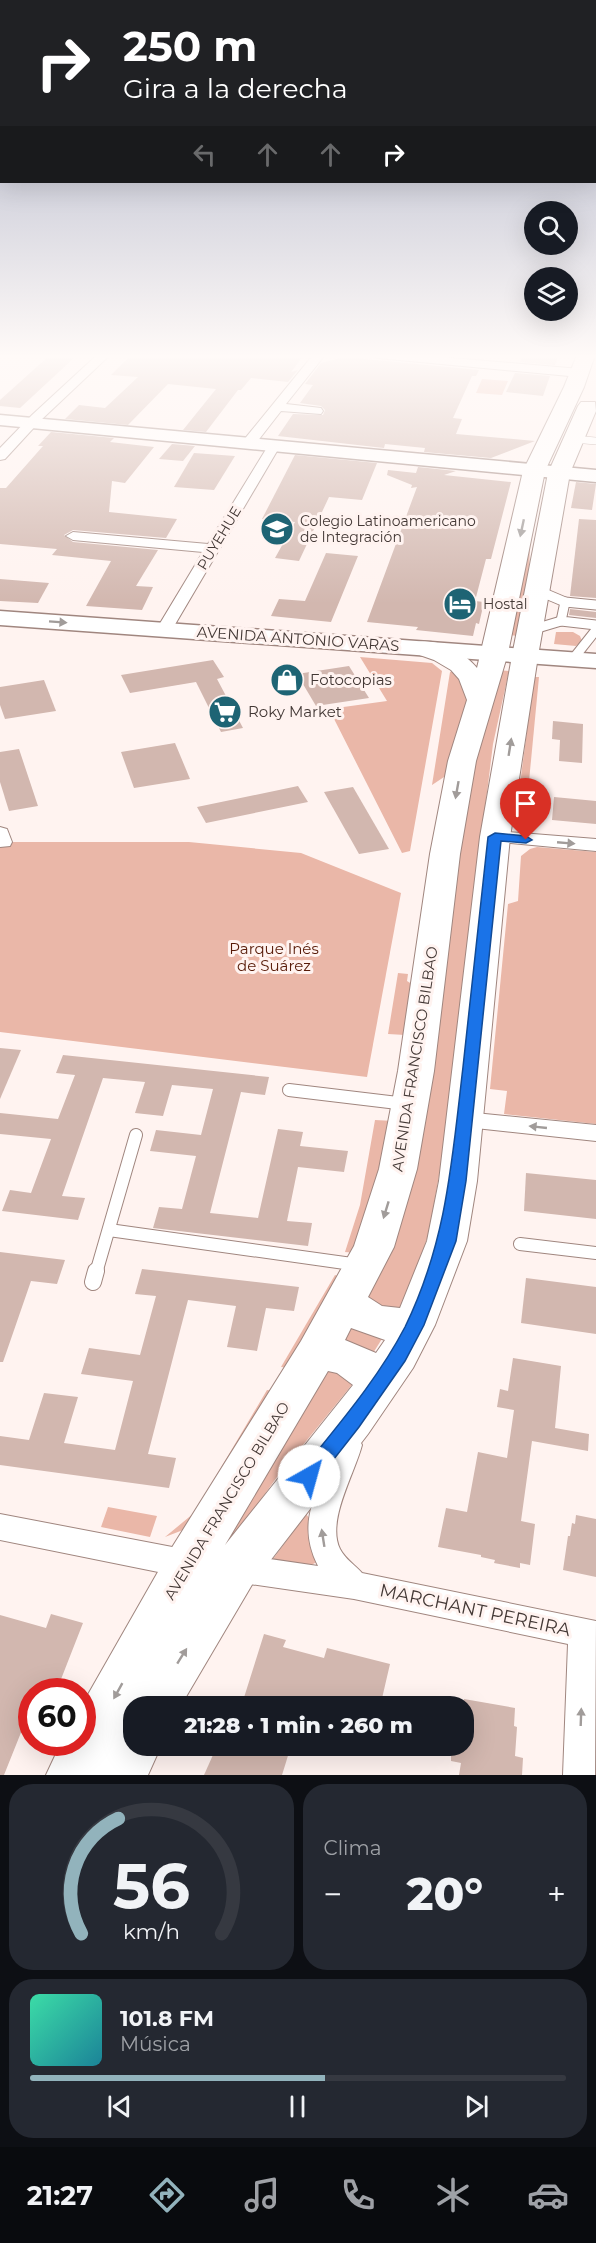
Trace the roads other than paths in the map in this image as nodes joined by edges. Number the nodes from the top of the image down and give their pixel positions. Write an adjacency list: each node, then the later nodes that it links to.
1 (17, 438): 9 (street)
2 (184, 438): 7 (main road)
3 (253, 438): 7 (street)
4 (558, 438): 10 (main road, AVENIDA FRANCISCO BILBAO)
5 (573, 439): 6 (lane); 10 (main road, AVENIDA FRANCISCO BILBAO)
6 (596, 441)
7 (248, 444): 8 (main road)
8 (274, 446): 10 (main road); 13 (street, PUYEHUE)
9 (0, 456)
10 (546, 472): 11 (main road); 14 (main road, AVENIDA FRANCISCO BILBAO); 20 (main road, AVENIDA FRANCISCO BILBAO, one-way to 20)
11 (596, 476)
12 (73, 536): 13 (street)
13 (212, 549): 18 (street, PUYEHUE)
14 (552, 597): 15 (lane); 20 (main road, AVENIDA FRANCISCO BILBAO)
15 (596, 604)
16 (0, 618): 18 (main road, AVENIDA ANTONIO VARAS, one-way to 18)
17 (596, 625): 20 (lane)
18 (164, 630): 21 (main road, AVENIDA ANTONIO VARAS)
19 (596, 630): 22 (lane)
20 (528, 640): 21 (main road, AVENIDA ANTONIO VARAS); 22 (main road, AVENIDA ANTONIO VARAS); 23 (main road, AVENIDA FRANCISCO BILBAO); 24 (main road, AVENIDA FRANCISCO BILBAO, one-way to 20)
21 (423, 648): 23 (main road)
22 (585, 660)
23 (480, 699): 27 (main road, AVENIDA FRANCISCO BILBAO, one-way to 27)
24 (495, 837): 25 (street, one-way to 25); 28 (main road, AVENIDA FRANCISCO BILBAO)
25 (596, 845)
26 (289, 1090): 27 (lane)
27 (409, 1104): 34 (main road, AVENIDA FRANCISCO BILBAO, one-way to 34)
28 (465, 1120): 29 (street, one-way to 28); 37 (main road, AVENIDA FRANCISCO BILBAO)
29 (596, 1133)
30 (136, 1135): 31 (lane)
31 (109, 1230): 34 (lane); 35 (lane)
32 (520, 1244): 33 (lane)
33 (596, 1254)
34 (365, 1266): 36 (main road, AVENIDA FRANCISCO BILBAO)
35 (93, 1282)
36 (346, 1302): 37 (main road); 38 (main road, AVENIDA FRANCISCO BILBAO)
37 (414, 1325): 39 (main road, AVENIDA FRANCISCO BILBAO)
38 (316, 1353): 39 (main road); 42 (main road, AVENIDA FRANCISCO BILBAO)
39 (378, 1386): 40 (main road, AVENIDA FRANCISCO BILBAO)
40 (352, 1421): 43 (main road, AVENIDA FRANCISCO BILBAO); 44 (street, one-way to 40)
41 (0, 1527): 42 (street)
42 (188, 1564): 48 (main road, AVENIDA FRANCISCO BILBAO, one-way to 48)
43 (236, 1568): 44 (street, MARCHANT PEREIRA); 46 (main road, AVENIDA FRANCISCO BILBAO, one-way to 43)
44 (354, 1585): 45 (street, MARCHANT PEREIRA)
45 (590, 1634): 50 (street, one-way to 45)
46 (159, 1696)
47 (130, 1756): 49 (main road)
48 (72, 1775)
49 (120, 1775)
50 (579, 1775)

